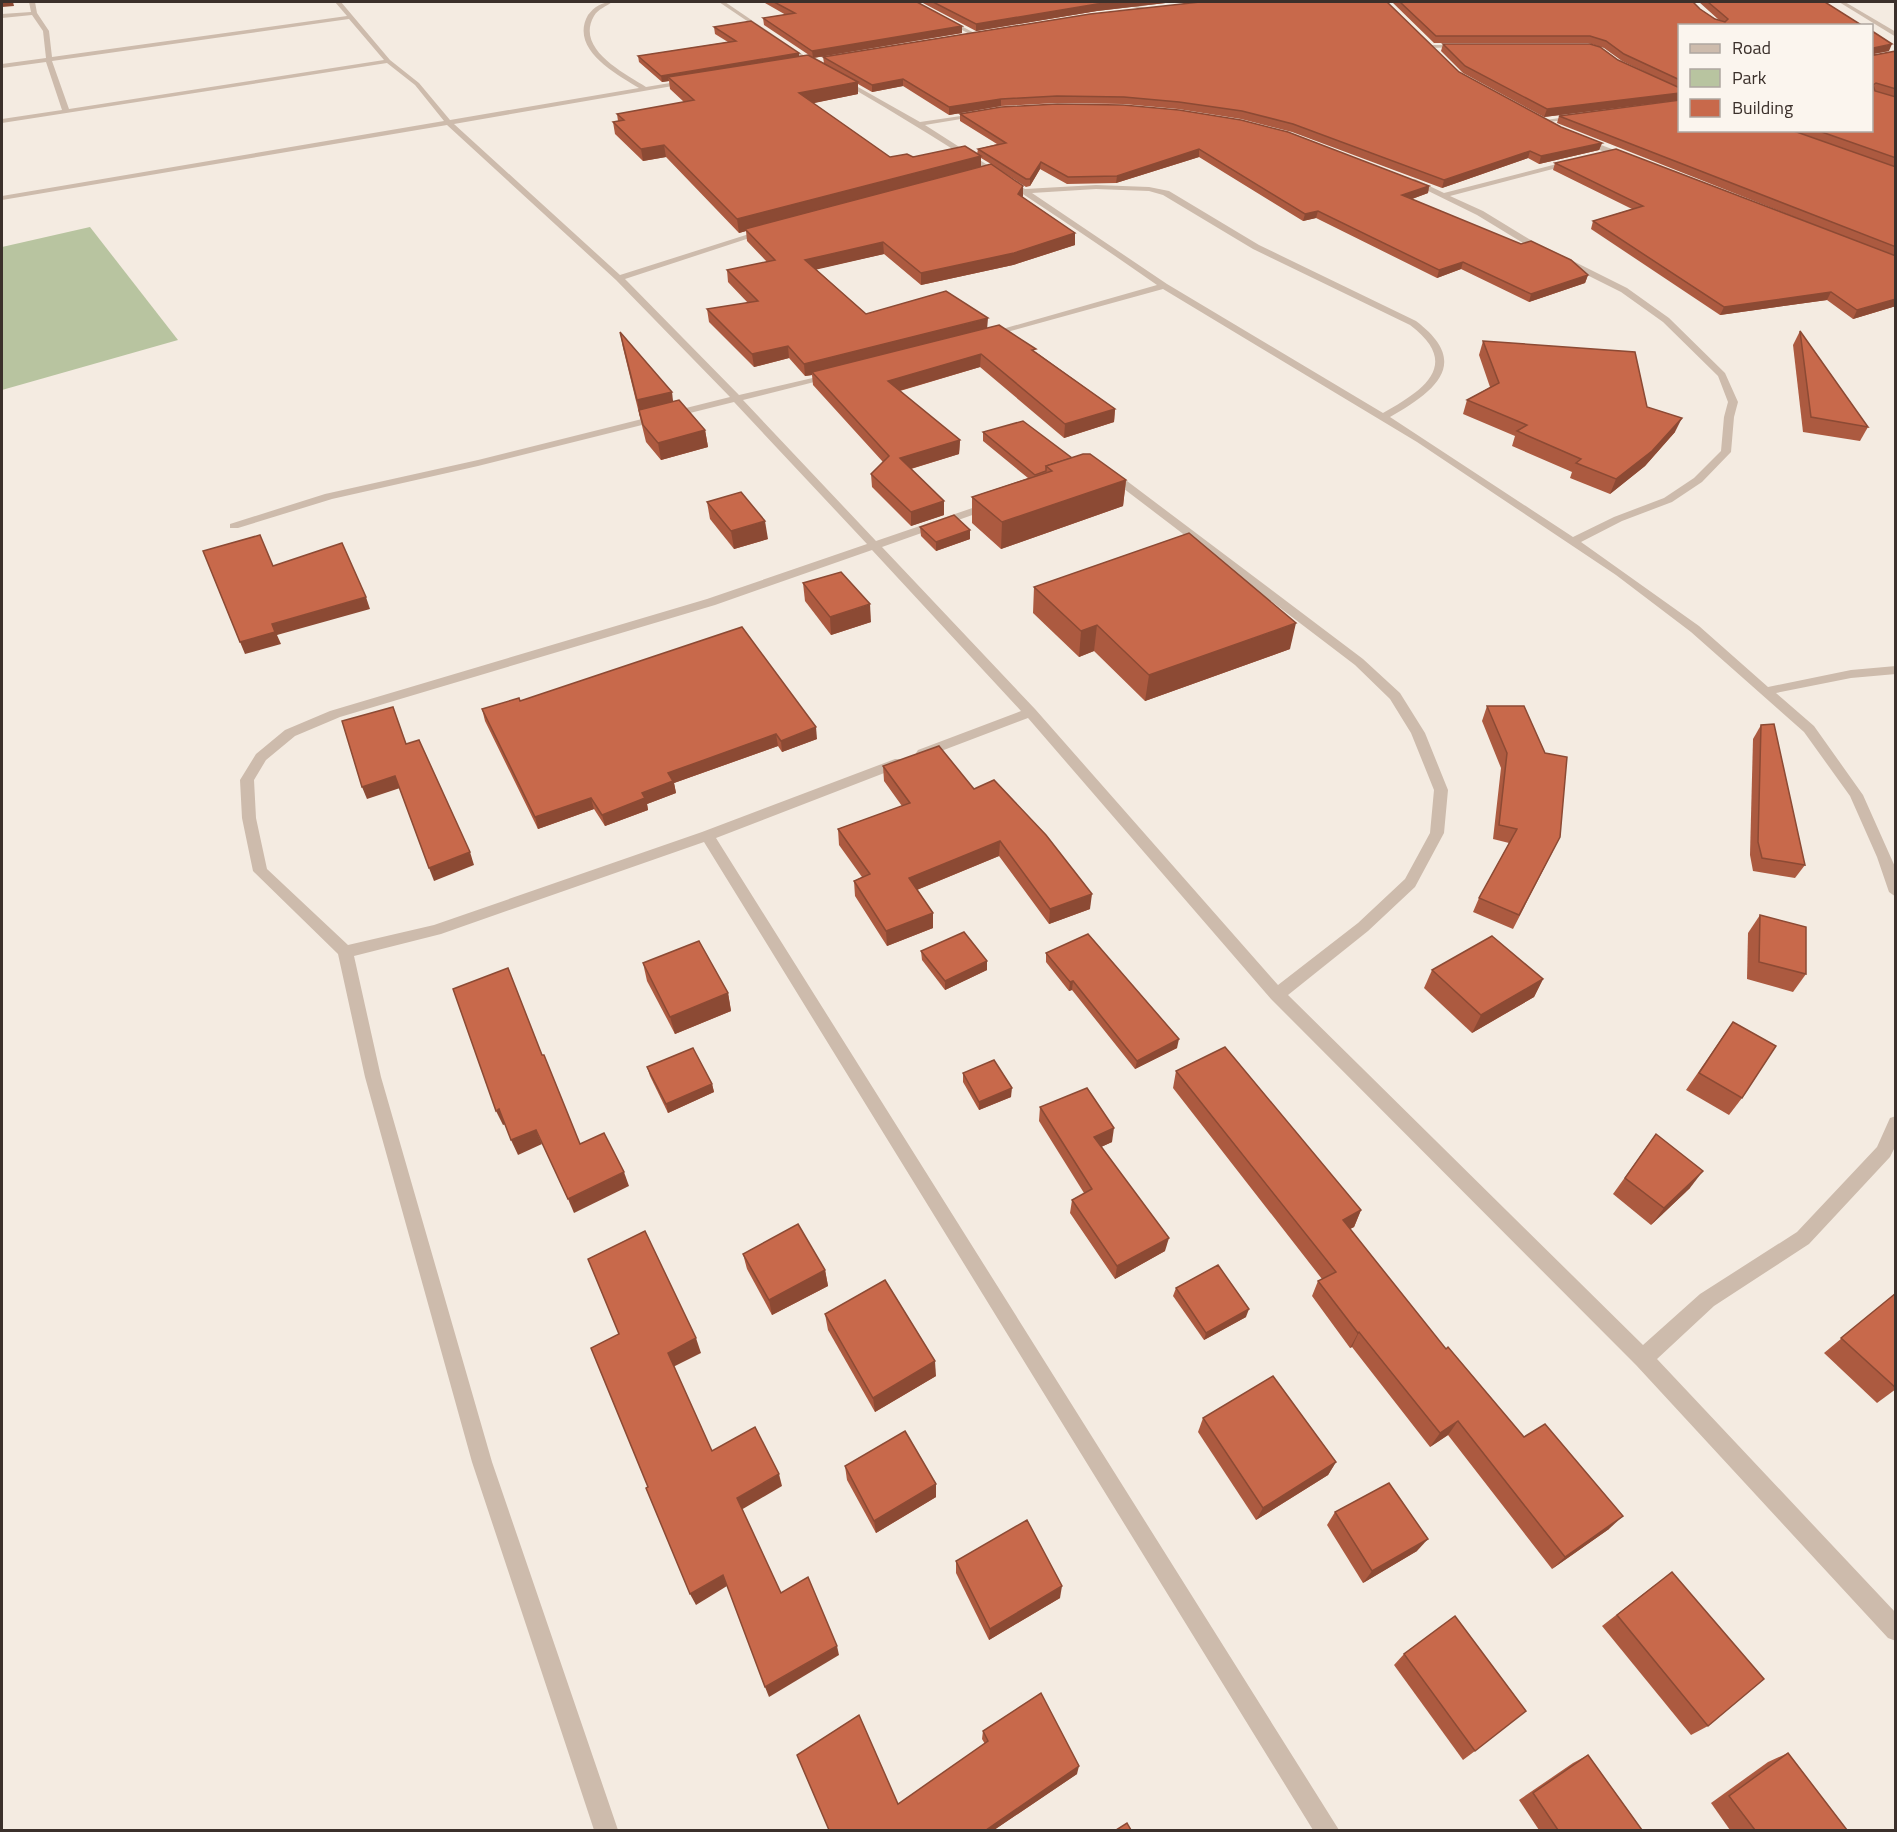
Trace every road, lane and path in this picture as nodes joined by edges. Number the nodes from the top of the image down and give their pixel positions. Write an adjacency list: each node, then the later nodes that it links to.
1 (32, 2): 11 (street)
2 (338, 2): 13 (street)
3 (609, 2): 29 (street)
4 (722, 2): 25 (street)
5 (914, 2): 15 (street)
6 (1119, 2): 9 (street)
7 (1842, 2): 16 (street)
8 (1158, 8): 9 (street)
9 (1147, 9): 10 (street)
10 (1127, 11)
11 (34, 12): 12 (street); 22 (street)
12 (2, 16)
13 (350, 17): 22 (street); 24 (street)
14 (987, 33): 15 (street)
15 (975, 35): 17 (street)
16 (1896, 35)
17 (964, 37)
18 (1422, 40): 19 (street)
19 (1430, 47): 20 (street); 21 (street)
20 (1476, 47)
21 (1437, 54)
22 (49, 60): 27 (street); 30 (street)
23 (822, 60): 25 (street)
24 (388, 61): 30 (street); 36 (street)
25 (810, 62): 26 (street); 37 (street)
26 (798, 64)
27 (2, 66)
28 (692, 82): 29 (street)
29 (645, 90): 36 (street)
30 (66, 110): 34 (street)
31 (990, 112): 37 (street)
32 (1588, 115): 35 (street)
33 (1533, 116): 35 (street)
34 (2, 121)
35 (1542, 121): 38 (street)
36 (448, 122): 49 (street); 51 (street)
37 (919, 124): 44 (street)
38 (1552, 126)
39 (1572, 136): 40 (street)
40 (1614, 152): 41 (street); 43 (street)
41 (1603, 155)
42 (1580, 160): 48 (street)
43 (1633, 160)
44 (991, 171): 45 (street); 47 (street)
45 (980, 174)
46 (1397, 175): 48 (street)
47 (1024, 191): 52 (street); 56 (street)
48 (1446, 195): 60 (street)
49 (2, 198)
50 (772, 228): 51 (street)
51 (619, 278): 55 (street)
52 (1164, 286): 53 (street); 56 (street)
53 (980, 338)
54 (840, 373): 55 (street)
55 (736, 398): 59 (street); 61 (street)
56 (1383, 417): 60 (street)
57 (1090, 474): 68 (street)
58 (1004, 500): 61 (street)
59 (234, 526)
60 (1574, 541): 63 (street)
61 (873, 545): 64 (street); 67 (street)
62 (1896, 670): 63 (street)
63 (1767, 691): 66 (street)
64 (1030, 712): 65 (street); 68 (street)
65 (707, 836): 67 (street); 73 (street)
66 (1896, 892)
67 (345, 952): 72 (street)
68 (1277, 995): 70 (street)
69 (1896, 1123): 70 (street)
70 (1643, 1358): 71 (street)
71 (1896, 1630)
72 (606, 1830)
73 (1327, 1830)

